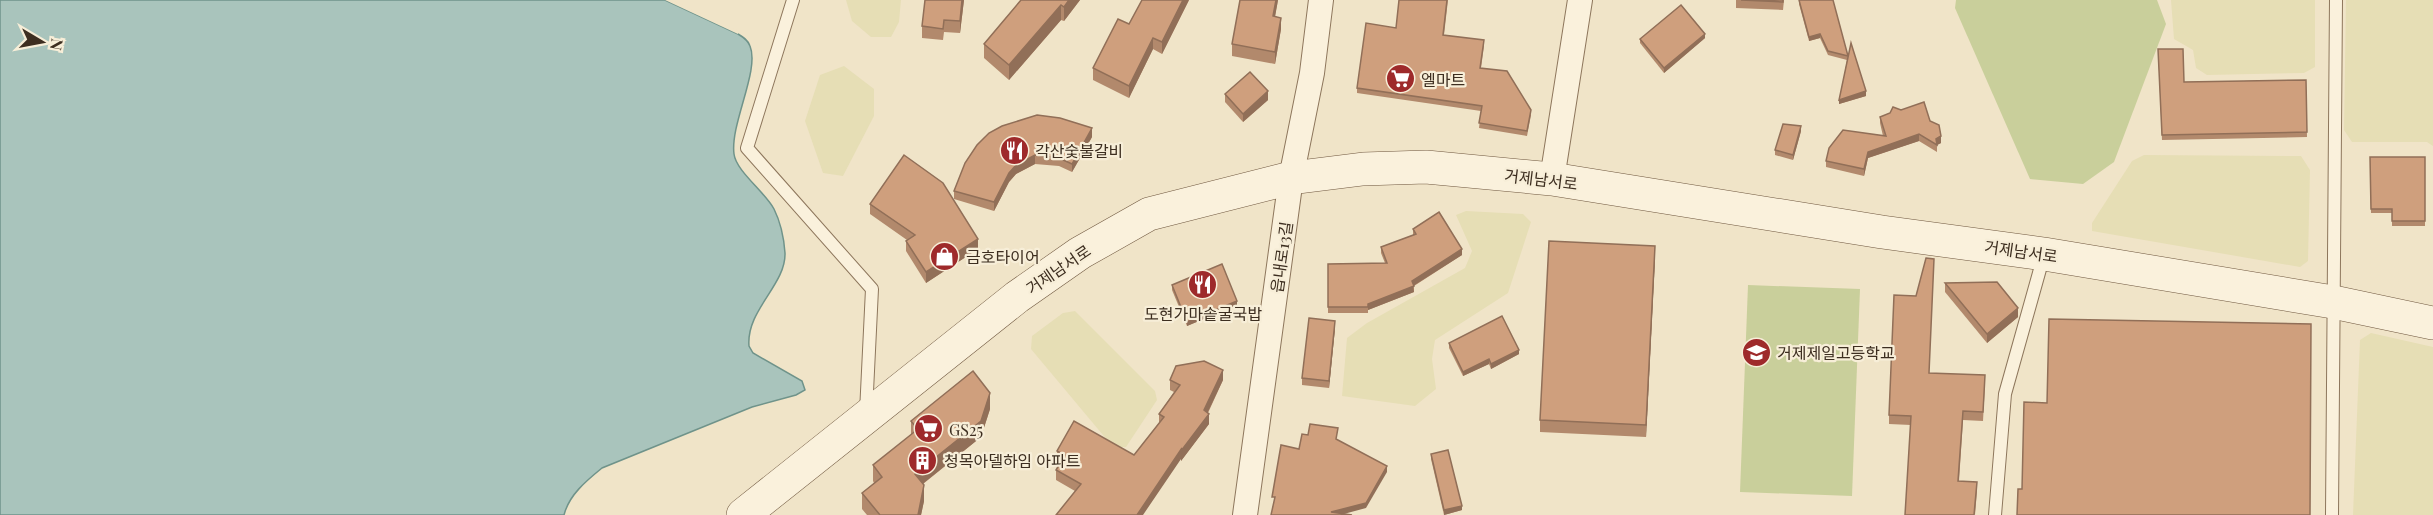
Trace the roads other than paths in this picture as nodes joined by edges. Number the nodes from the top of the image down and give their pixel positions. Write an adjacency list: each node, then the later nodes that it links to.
1 (793, 0): 10 (lane)
2 (1321, 0): 5 (street, 읍내로13길)
3 (1580, 0): 6 (street)
4 (2336, 0): 8 (lane)
5 (1291, 178): 6 (main road, 거제남서로); 10 (main road, 거제남서로); 12 (street, 읍내로13길)
6 (1552, 179): 7 (main road, 거제남서로)
7 (2044, 254): 8 (main road, 거제남서로); 13 (lane)
8 (2333, 302): 9 (main road, 거제남서로); 14 (lane)
9 (2433, 323)
10 (865, 418): 11 (main road, 거제남서로)
11 (743, 515)
12 (1245, 515)
13 (1995, 515)
14 (2332, 515)

